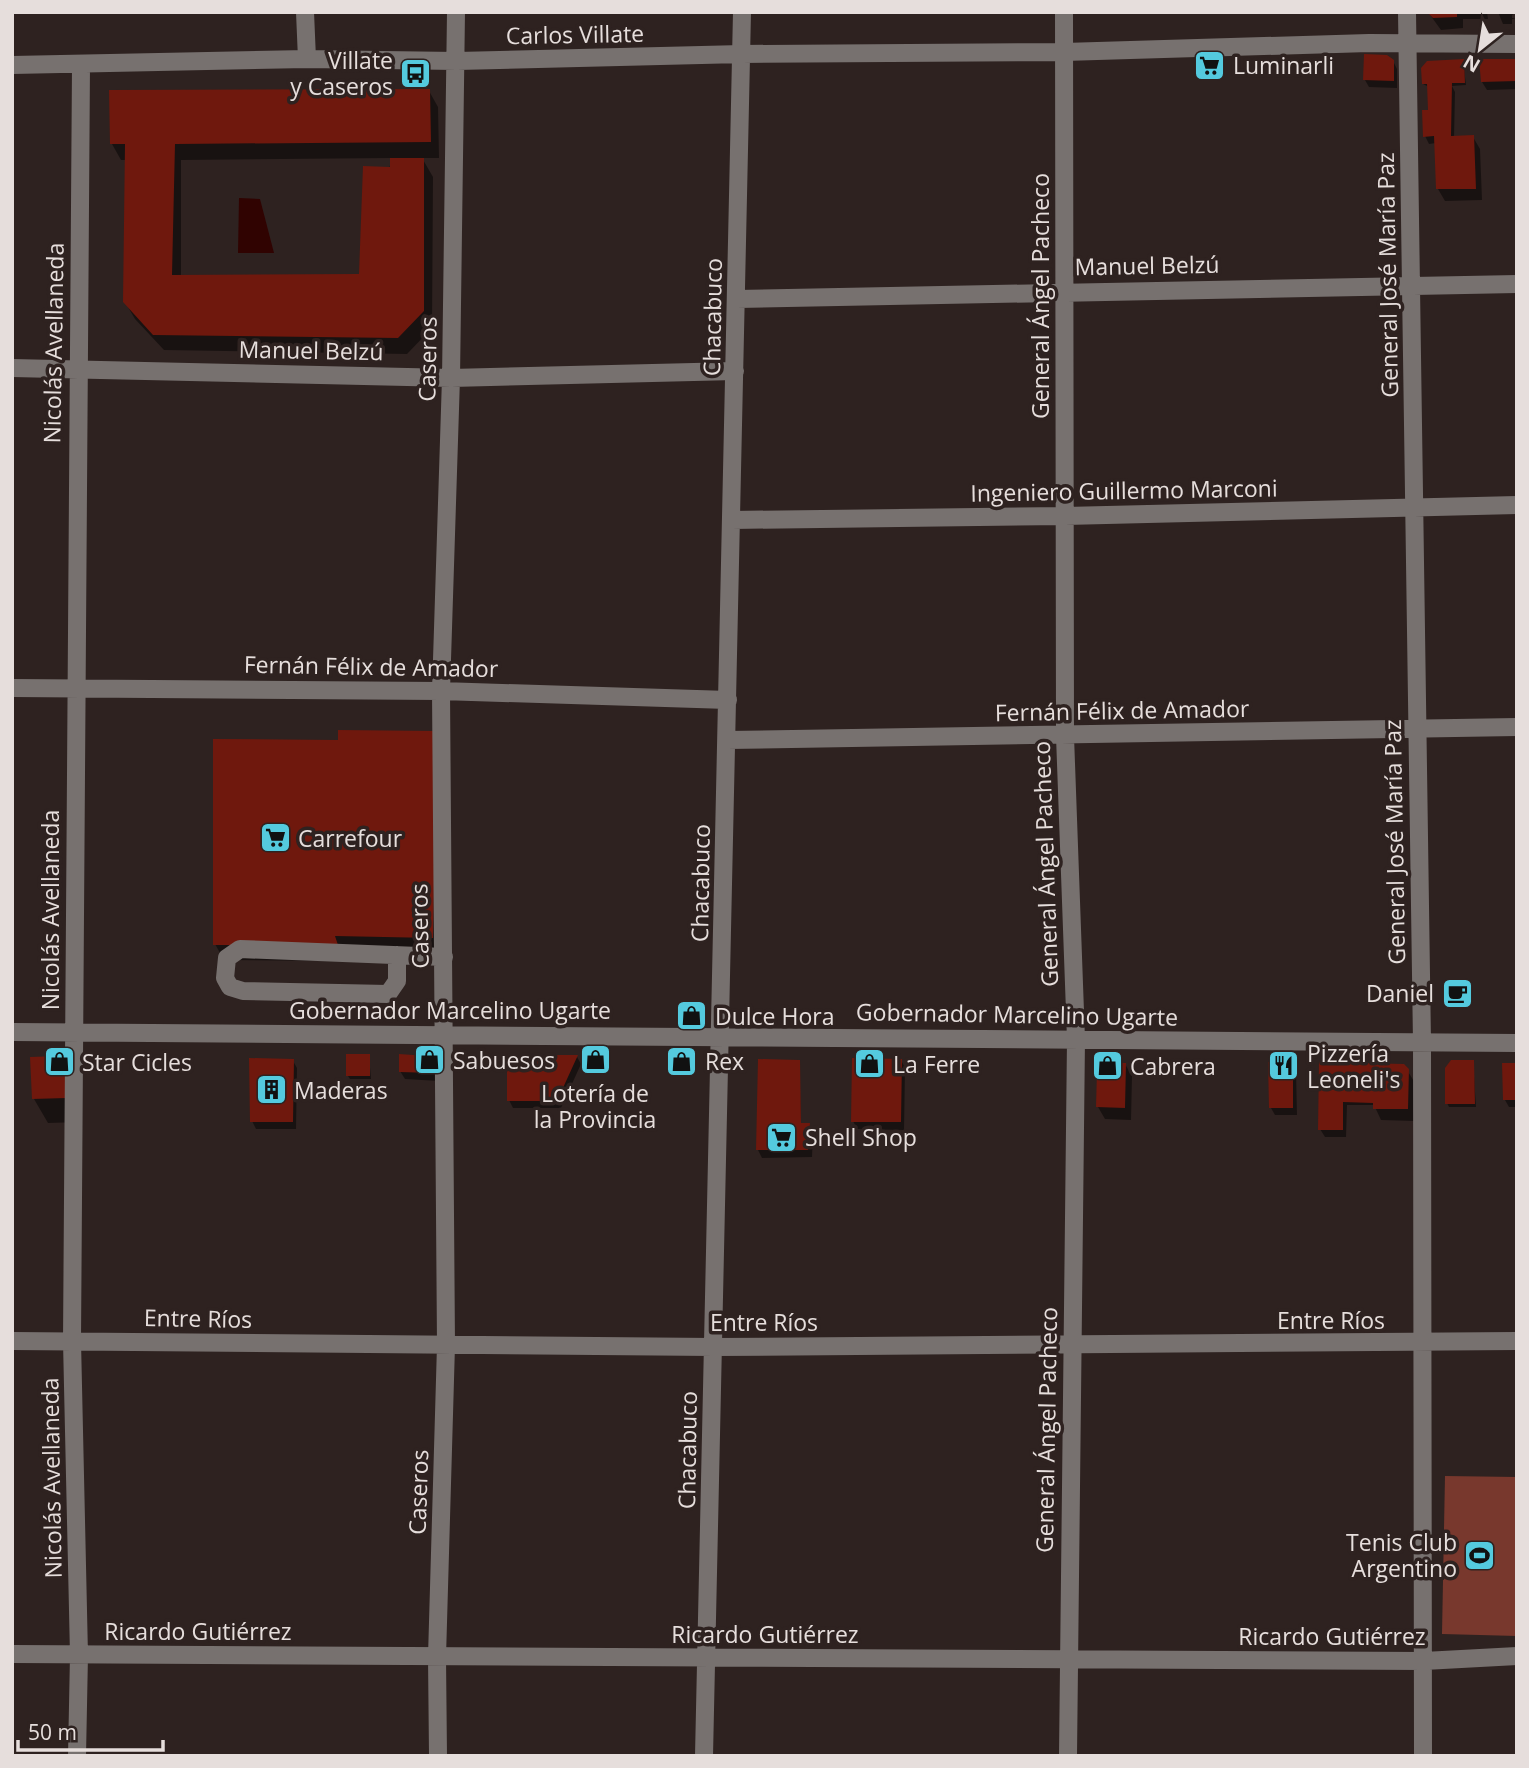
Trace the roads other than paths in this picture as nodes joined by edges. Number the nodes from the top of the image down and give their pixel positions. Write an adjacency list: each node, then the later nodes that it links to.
1 (305, 12): 10 (street)
2 (456, 12): 11 (street, Caseros)
3 (742, 12): 9 (street, Chacabuco)
4 (1064, 12): 8 (street, General Ángel Pacheco)
5 (1407, 12): 6 (street, General José María Paz)
6 (1407, 44): 7 (street, Carlos Villate); 8 (street, Carlos Villate); 14 (street, General José María Paz)
7 (1517, 44)
8 (1064, 52): 9 (street, Carlos Villate); 16 (street, General Ángel Pacheco)
9 (742, 54): 11 (street, Carlos Villate); 17 (street, Chacabuco)
10 (307, 59): 11 (street, Carlos Villate); 13 (street, Carlos Villate)
11 (457, 61): 21 (street, Caseros)
12 (12, 65): 13 (street, Carlos Villate)
13 (80, 65): 19 (street, Nicolás Avellaneda)
14 (1412, 284): 15 (street, Manuel Belzú); 16 (street, Manuel Belzú); 23 (street, General José María Paz)
15 (1517, 284)
16 (1064, 291): 17 (street, Manuel Belzú); 24 (street, General Ángel Pacheco)
17 (737, 299): 20 (street, Chacabuco)
18 (12, 368): 19 (street, Manuel Belzú)
19 (76, 369): 21 (street, Manuel Belzú); 26 (street, Nicolás Avellaneda)
20 (735, 371): 21 (street, Manuel Belzú); 25 (street, Chacabuco)
21 (451, 378): 28 (street, Caseros)
22 (1517, 505): 23 (street, Ingeniero Guillermo Marconi)
23 (1414, 508): 24 (street, Ingeniero Guillermo Marconi); 31 (street, General José María Paz)
24 (1065, 516): 25 (street, Ingeniero Guillermo Marconi); 32 (street, General Ángel Pacheco)
25 (732, 520): 29 (street, Chacabuco)
26 (75, 687): 27 (street, Fernán Félix de Amador); 28 (street, Fernán Félix de Amador); 37 (street, Nicolás Avellaneda)
27 (12, 688)
28 (441, 691): 29 (street, Fernán Félix de Amador); 35 (street, Caseros)
29 (728, 700): 33 (street, Chacabuco)
30 (1517, 727): 31 (street, Fernán Félix de Amador)
31 (1416, 729): 32 (street, Fernán Félix de Amador); 41 (street, General José María Paz)
32 (1065, 736): 33 (street, Fernán Félix de Amador); 40 (street, General Ángel Pacheco)
33 (727, 740): 39 (street, Chacabuco)
34 (397, 955): 34 (street); 35 (street)
35 (444, 957): 38 (street, Caseros)
36 (12, 1032): 37 (street, Gobernador Marcelino Ugarte)
37 (75, 1032): 38 (street, Gobernador Marcelino Ugarte); 44 (street, Nicolás Avellaneda)
38 (445, 1034): 39 (street, Gobernador Marcelino Ugarte); 47 (street, Caseros)
39 (721, 1036): 40 (street, Gobernador Marcelino Ugarte); 49 (street, Chacabuco)
40 (1076, 1038): 41 (street, Gobernador Marcelino Ugarte); 48 (street, General Ángel Pacheco)
41 (1422, 1043): 42 (street, Gobernador Marcelino Ugarte); 46 (street, General José María Paz)
42 (1517, 1043)
43 (12, 1341): 44 (street, Entre Ríos)
44 (72, 1341): 47 (street, Entre Ríos); 51 (street, Nicolás Avellaneda)
45 (1517, 1341): 46 (street, Entre Ríos)
46 (1422, 1344): 48 (street, Entre Ríos); 56 (street, General José María Paz)
47 (446, 1345): 49 (street, Entre Ríos); 53 (street, Caseros)
48 (1072, 1345): 49 (street, Entre Ríos); 55 (street, General Ángel Pacheco)
49 (714, 1347): 54 (street, Chacabuco)
50 (12, 1654): 51 (street, Ricardo Gutiérrez)
51 (79, 1655): 53 (street, Ricardo Gutiérrez); 57 (street, Nicolás Avellaneda)
52 (1517, 1656): 56 (street, Ricardo Gutiérrez)
53 (438, 1657): 54 (street, Ricardo Gutiérrez); 58 (street, Caseros)
54 (708, 1658): 55 (street, Ricardo Gutiérrez); 59 (street, Chacabuco)
55 (1068, 1660): 56 (street, Ricardo Gutiérrez); 60 (street, General Ángel Pacheco)
56 (1424, 1661): 61 (street, General José María Paz)
57 (77, 1756)
58 (438, 1756)
59 (705, 1756)
60 (1068, 1756)
61 (1423, 1756)

